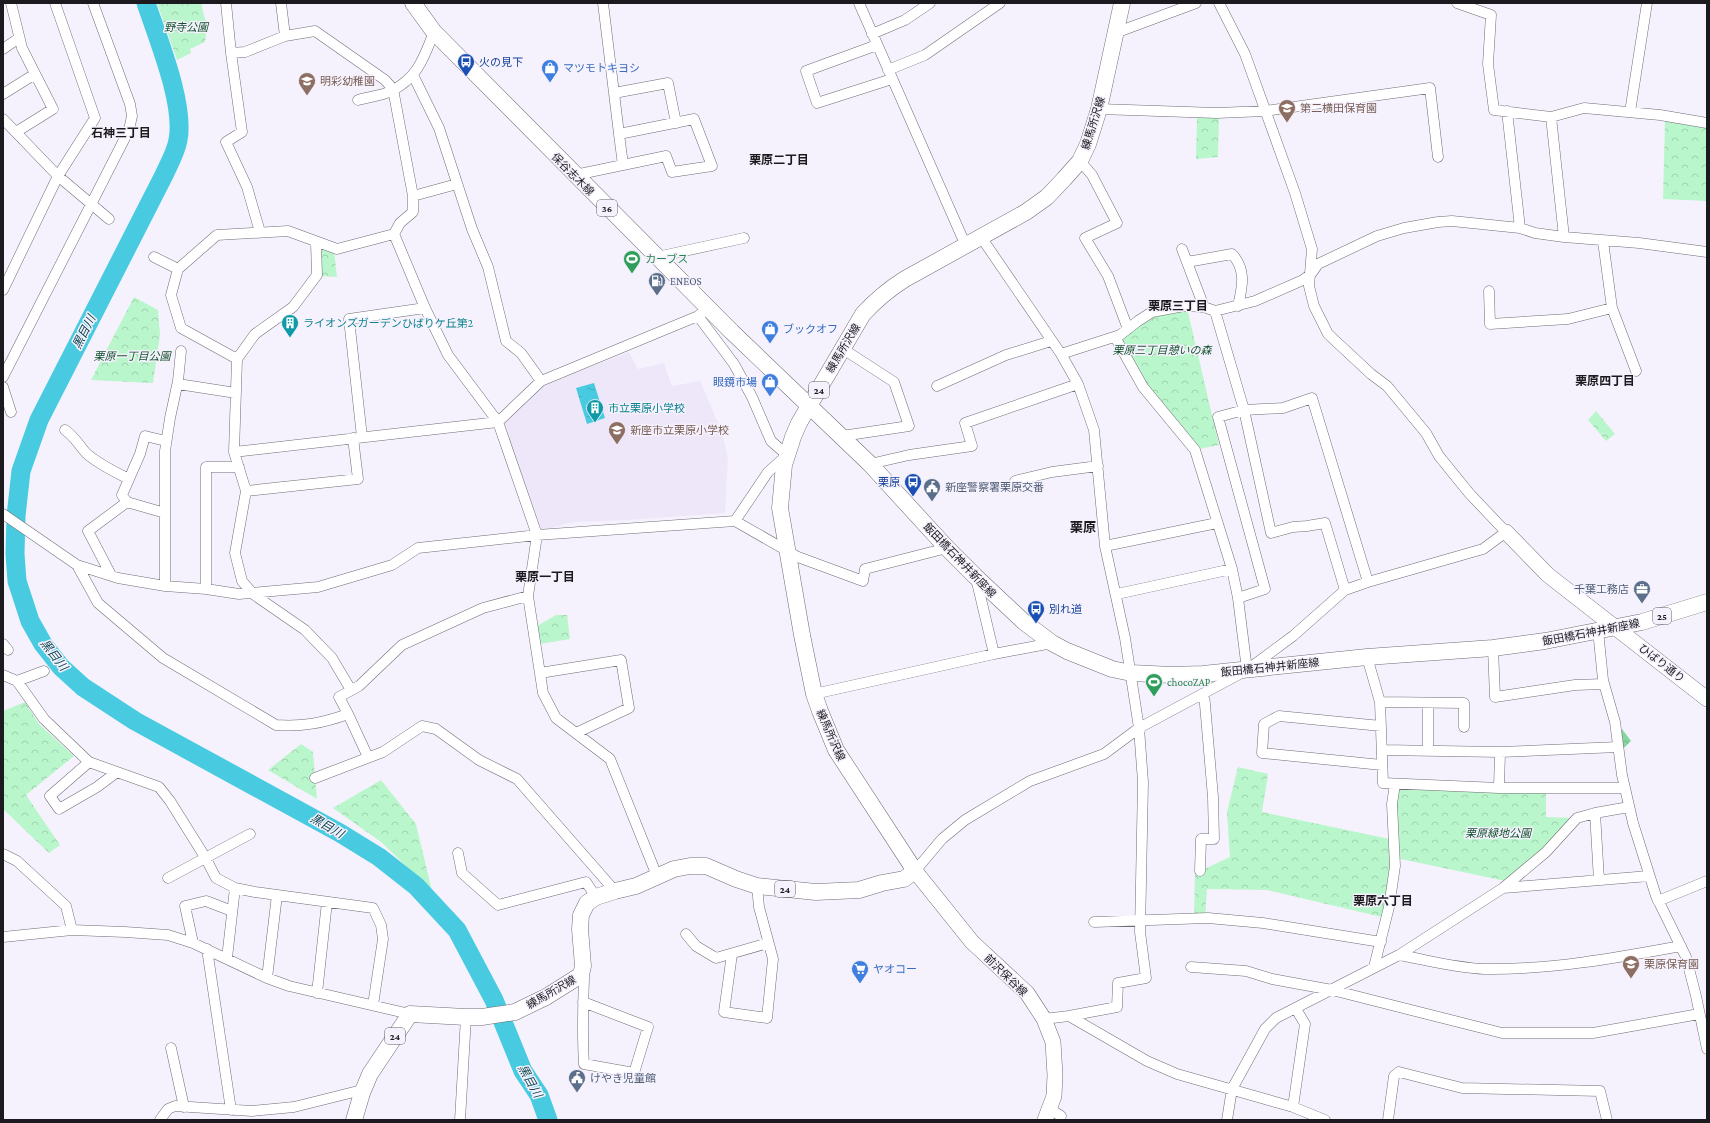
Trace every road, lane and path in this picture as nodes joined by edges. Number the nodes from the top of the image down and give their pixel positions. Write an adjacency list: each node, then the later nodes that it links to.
1 (11, 3): 20 (street)
2 (55, 3): 45 (street)
3 (93, 3): 48 (street)
4 (226, 3): 23 (street)
5 (281, 3): 19 (street)
6 (603, 3): 28 (street)
7 (859, 3): 18 (street)
8 (930, 3): 18 (street)
9 (1000, 3): 25 (street)
10 (1122, 3): 17 (main road, 練馬所沢線 / 24)
11 (1196, 3): 17 (street)
12 (1219, 3): 32 (street)
13 (1457, 3): 33 (street)
14 (1647, 3): 34 (street)
15 (419, 5): 16 (main road, 保谷志木線 / 36)
16 (434, 32): 26 (street); 44 (main road, 保谷志木線 / 36)
17 (1115, 33): 31 (main road, 練馬所沢線 / 24)
18 (872, 34): 21 (street)
19 (285, 36): 23 (street); 27 (street)
20 (19, 38): 22 (street); 24 (street)
21 (877, 45): 25 (street); 25 (street)
22 (3, 49)
23 (231, 52): 51 (street)
24 (35, 74): 29 (street); 39 (street)
25 (890, 74): 58 (street)
26 (414, 75): 27 (street); 46 (street)
27 (393, 89): 30 (street); 47 (street)
28 (614, 93): 37 (street); 40 (street)
29 (3, 94)
30 (358, 100)
31 (1099, 109): 32 (street); 42 (main road, 練馬所沢線 / 24)
32 (1265, 111): 41 (street); 65 (street)
33 (1508, 111): 35 (street); 50 (street)
34 (1630, 112): 35 (street); 38 (street)
35 (1551, 117): 54 (street)
36 (3, 119): 39 (street)
37 (676, 123): 40 (street); 43 (street)
38 (1707, 123)
39 (16, 132): 45 (street)
40 (619, 134): 43 (street)
41 (1438, 156)
42 (1080, 161): 53 (main road, 練馬所沢線 / 24); 74 (street)
43 (623, 165): 44 (street)
44 (575, 175): 62 (main road, 保谷志木線 / 36)
45 (58, 176): 48 (street); 66 (street)
46 (457, 184): 47 (street); 83 (street)
47 (413, 196): 52 (street)
48 (91, 204): 49 (street); 82 (street)
49 (109, 219)
50 (1520, 228): 54 (street); 65 (street)
51 (260, 232): 57 (street); 64 (street)
52 (394, 234): 57 (street); 70 (street)
53 (981, 237): 58 (main road, 練馬所沢線 / 24); 76 (street)
54 (1564, 237): 56 (street)
55 (744, 238): 62 (street)
56 (1603, 241): 60 (street); 71 (street)
57 (316, 242): 80 (street)
58 (966, 246): 77 (main road, 練馬所沢線 / 24)
59 (1182, 249): 63 (street)
60 (1707, 252)
61 (154, 257): 64 (street)
62 (657, 257): 73 (main road, 保谷志木線 / 36)
63 (1187, 262): 68 (street); 69 (street)
64 (178, 269): 80 (street)
65 (1311, 274): 68 (street); 110 (street)
66 (3, 290)
67 (1489, 291): 71 (street)
68 (1238, 306): 72 (street)
69 (1204, 307): 72 (street); 74 (street)
70 (425, 308): 92 (street); 95 (street)
71 (1612, 308): 81 (street)
72 (1215, 311): 90 (street)
73 (702, 312): 83 (street); 89 (main road, 保谷志木線 / 36); 98 (street)
74 (1128, 329): 75 (street)
75 (1115, 337): 79 (street); 109 (street)
76 (1052, 340): 79 (street); 86 (street)
77 (843, 349): 89 (main road, 練馬所沢線 / 24); 94 (street)
78 (181, 351): 84 (street)
79 (1061, 354): 85 (street)
80 (237, 359): 88 (street)
81 (1636, 372)
82 (3, 377)
83 (541, 381): 92 (street)
84 (178, 384): 88 (street); 96 (street)
85 (1078, 384): 99 (street); 100 (street)
86 (937, 386)
87 (3, 387): 91 (street)
88 (236, 393): 97 (street)
89 (810, 405): 94 (main road, 飯田橋石神井新座線 / 25); 98 (main road, 練馬所沢線 / 24)
90 (1244, 410): 119 (street); 122 (street); 126 (street)
91 (11, 412)
92 (498, 422): 95 (street); 111 (street)
93 (65, 430): 102 (street)
94 (842, 436): 99 (main road, 飯田橋石神井新座線 / 25)
95 (357, 438): 97 (street); 104 (street)
96 (166, 441): 102 (street); 106 (street)
97 (234, 452): 101 (street)
98 (786, 455): 108 (street); 114 (main road, 練馬所沢線 / 24)
99 (870, 464): 113 (main road, 飯田橋石神井新座線 / 25)
100 (1098, 466): 103 (street); 112 (street)
101 (239, 467): 104 (street); 121 (street)
102 (129, 479): 105 (street)
103 (1015, 481)
104 (246, 491): 123 (street)
105 (127, 502): 106 (street); 117 (street)
106 (165, 513): 120 (street)
107 (3, 514): 115 (street)
108 (735, 521): 111 (street); 114 (street)
109 (1217, 523): 112 (street); 116 (street)
110 (1506, 532): 119 (street); 128 (main road, ひばり通り)
111 (537, 536): 123 (street); 125 (street)
112 (1105, 546): 124 (street)
113 (947, 548): 114 (street); 118 (main road, 飯田橋石神井新座線 / 25)
114 (786, 549): 143 (main road, 練馬所沢線 / 24)
115 (77, 565): 117 (street); 147 (street)
116 (1232, 569): 124 (street); 126 (street)
117 (111, 575): 120 (street)
118 (975, 576): 130 (main road, 飯田橋石神井新座線 / 25); 132 (street)
119 (1368, 582): 122 (street)
120 (165, 586): 121 (street)
121 (206, 589): 123 (street)
122 (1345, 590): 134 (street)
123 (252, 594): 141 (street)
124 (1117, 594): 137 (street)
125 (528, 596): 136 (street); 141 (street)
126 (1238, 598): 134 (street)
127 (1707, 602): 128 (main road, 飯田橋石神井新座線 / 25)
128 (1617, 628): 129 (main road, 飯田橋石神井新座線 / 25); 144 (main road, ひばり通り)
129 (1598, 630): 131 (main road, 飯田橋石神井新座線 / 25); 140 (street)
130 (1052, 643): 132 (street); 137 (main road, 飯田橋石神井新座線 / 25)
131 (1493, 648): 133 (main road, 飯田橋石神井新座線 / 25); 140 (street)
132 (994, 654): 143 (street)
133 (1367, 657): 134 (main road, 飯田橋石神井新座線 / 25); 145 (street)
134 (1247, 670): 137 (main road, 飯田橋石神井新座線 / 25); 142 (street)
135 (44, 671): 139 (street)
136 (540, 673): 151 (street); 151 (street)
137 (1131, 673): 150 (street)
138 (3, 675): 139 (street)
139 (17, 681): 157 (street)
140 (1604, 684): 152 (street)
141 (351, 690): 147 (street)
142 (1204, 693): 150 (street); 171 (street)
143 (814, 694): 170 (main road, 練馬所沢線 / 24)
144 (1707, 699)
145 (1380, 702): 146 (street); 148 (street)
146 (1428, 703): 149 (street); 154 (street)
147 (348, 714): 156 (street)
148 (1381, 726): 153 (street); 158 (street)
149 (1464, 727)
150 (1139, 728): 170 (street); 186 (street)
151 (576, 734): 172 (street)
152 (1618, 747): 155 (street); 163 (street)
153 (1382, 750): 154 (street); 158 (street)
154 (1428, 750): 155 (street)
155 (1500, 752): 162 (street)
156 (368, 757): 160 (street); 180 (street)
157 (89, 762): 159 (street); 159 (street)
158 (1382, 765): 161 (street)
159 (117, 772): 169 (street)
160 (315, 778)
161 (1395, 784): 162 (street); 191 (street)
162 (1499, 788): 163 (street)
163 (1625, 788): 164 (street)
164 (1629, 807): 165 (street); 173 (street)
165 (1595, 813): 175 (street); 179 (street)
166 (250, 834): 169 (street)
167 (458, 852): 182 (street)
168 (3, 854): 188 (street)
169 (205, 857): 174 (street); 178 (street)
170 (915, 871): 177 (main road, 練馬所沢線 / 24); 212 (main road, 前沢保谷線)
171 (1200, 871)
172 (657, 876): 177 (main road, 練馬所沢線 / 24); 180 (main road, 練馬所沢線 / 24)
173 (1649, 876): 175 (street); 183 (street)
174 (168, 878)
175 (1599, 880): 179 (street)
176 (1707, 881): 183 (street)
177 (758, 886): 193 (street)
178 (235, 888): 181 (street); 185 (street)
179 (1503, 888): 197 (street)
180 (615, 891): 182 (main road, 練馬所沢線 / 24)
181 (277, 895): 184 (street); 202 (street)
182 (596, 897): 201 (main road, 練馬所沢線 / 24)
183 (1658, 901): 194 (street)
184 (327, 902): 204 (street); 206 (street)
185 (232, 911): 192 (street); 198 (street)
186 (1140, 920): 187 (street); 191 (street); 210 (street)
187 (1094, 922)
188 (72, 930): 190 (street); 192 (street)
189 (686, 934): 196 (street)
190 (3, 938)
191 (1381, 942): 200 (street)
192 (193, 943): 195 (street)
193 (768, 943): 196 (street); 196 (street)
194 (1681, 946): 197 (street); 209 (street)
195 (207, 949): 198 (street); 219 (street)
196 (732, 954)
197 (1399, 955): 200 (street)
198 (227, 958): 202 (street)
199 (1191, 968): 203 (street)
200 (1374, 968): 203 (street)
201 (581, 974): 205 (street); 211 (main road, 練馬所沢線 / 24)
202 (267, 978): 204 (street)
203 (1332, 990): 207 (street); 209 (street)
204 (317, 993): 206 (street)
205 (583, 1002): 205 (street)
206 (373, 1005): 208 (street)
207 (1296, 1009): 215 (street); 218 (street)
208 (410, 1014): 211 (main road, 練馬所沢線 / 24); 216 (main road, 24)
209 (1699, 1014): 214 (street)
210 (1069, 1016): 212 (street); 215 (street)
211 (466, 1017): 223 (street)
212 (1044, 1019): 220 (main road, 前沢保谷線)
213 (171, 1048): 217 (street)
214 (1707, 1049)
215 (1232, 1089): 218 (street); 224 (street)
216 (362, 1093): 219 (street); 222 (main road, 24)
217 (184, 1107): 219 (street); 221 (street)
218 (1293, 1107): 225 (street)
219 (232, 1110)
220 (1052, 1116)
221 (160, 1120)
222 (354, 1120)
223 (460, 1120)
224 (1227, 1120)
225 (1325, 1120)
226 (1388, 1120): 227 (street)
227 (1607, 1120)

